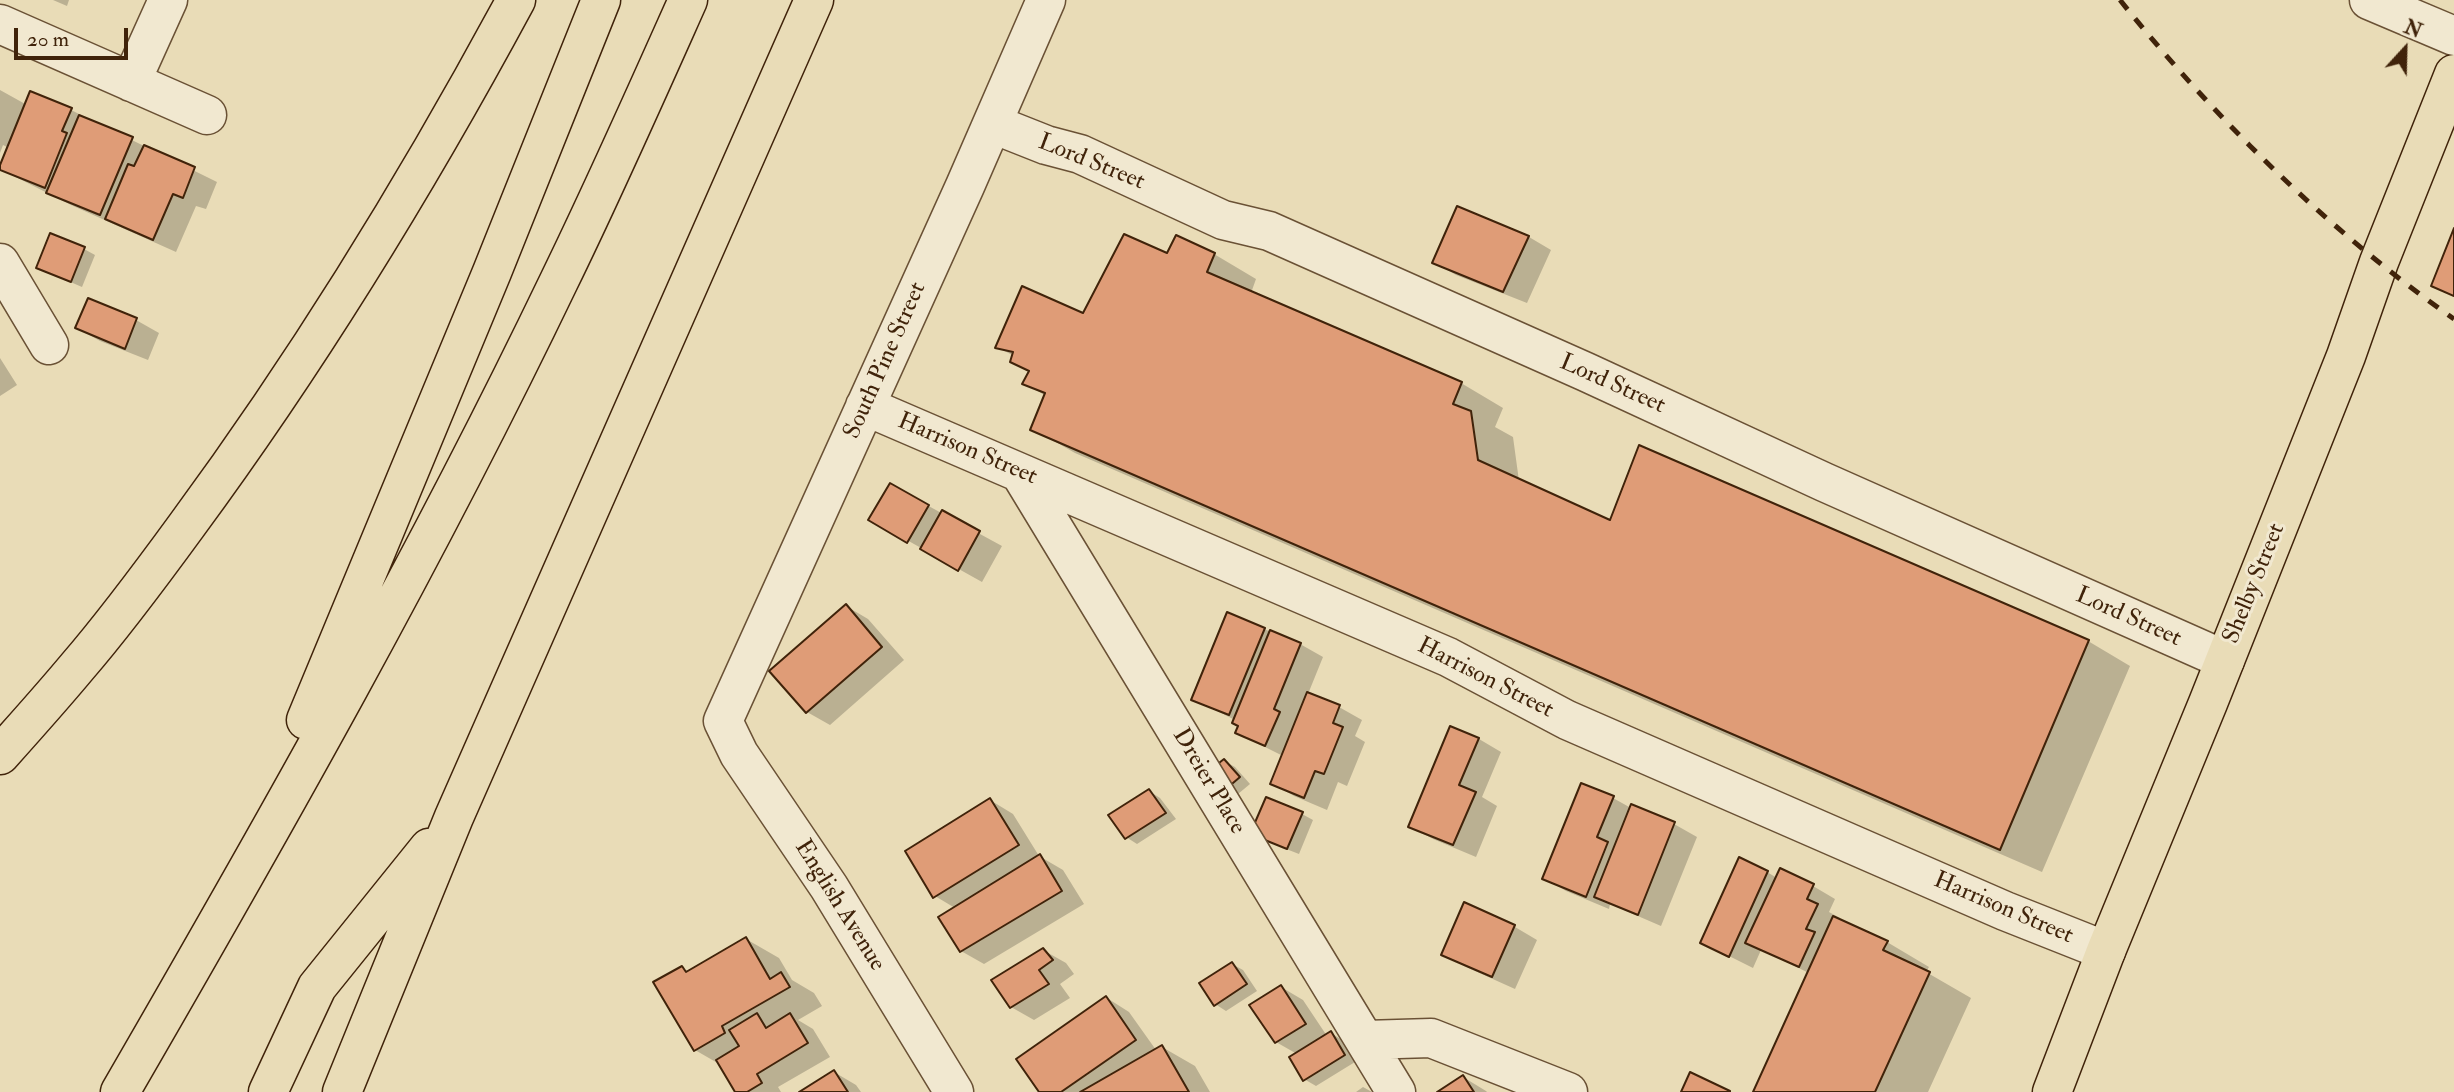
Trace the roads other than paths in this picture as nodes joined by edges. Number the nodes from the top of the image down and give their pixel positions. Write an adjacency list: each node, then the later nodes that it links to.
1 (168, 0): 11 (street)
2 (516, 0): 20 (main road)
3 (601, 0): 22 (main road)
4 (688, 0): 22 (main road)
5 (814, 0): 21 (main road)
6 (1046, 0): 13 (street, South Pine Street)
7 (2369, 0): 9 (street)
8 (0, 24): 11 (street)
9 (2454, 36)
10 (2454, 74): 18 (main road, Shelby Street)
11 (131, 82): 12 (street)
12 (206, 115)
13 (993, 124): 16 (street, South Pine Street); 18 (street, Lord Street)
14 (0, 263): 15 (street)
15 (49, 345)
16 (865, 406): 17 (street, Harrison Street); 19 (street, South Pine Street)
17 (1020, 473): 23 (street, Harrison Street); 24 (street, Dreier Place)
18 (2225, 660): 23 (main road, Shelby Street)
19 (723, 721): 28 (street, English Avenue)
20 (0, 755)
21 (454, 817): 26 (main road); 27 (main road)
22 (232, 900): 25 (main road)
23 (2106, 951): 31 (main road, Shelby Street)
24 (1365, 1040): 29 (street, Dreier Place); 30 (street)
25 (120, 1092)
26 (268, 1092)
27 (342, 1092)
28 (954, 1092)
29 (1396, 1092)
30 (1568, 1092)
31 (2052, 1092)

